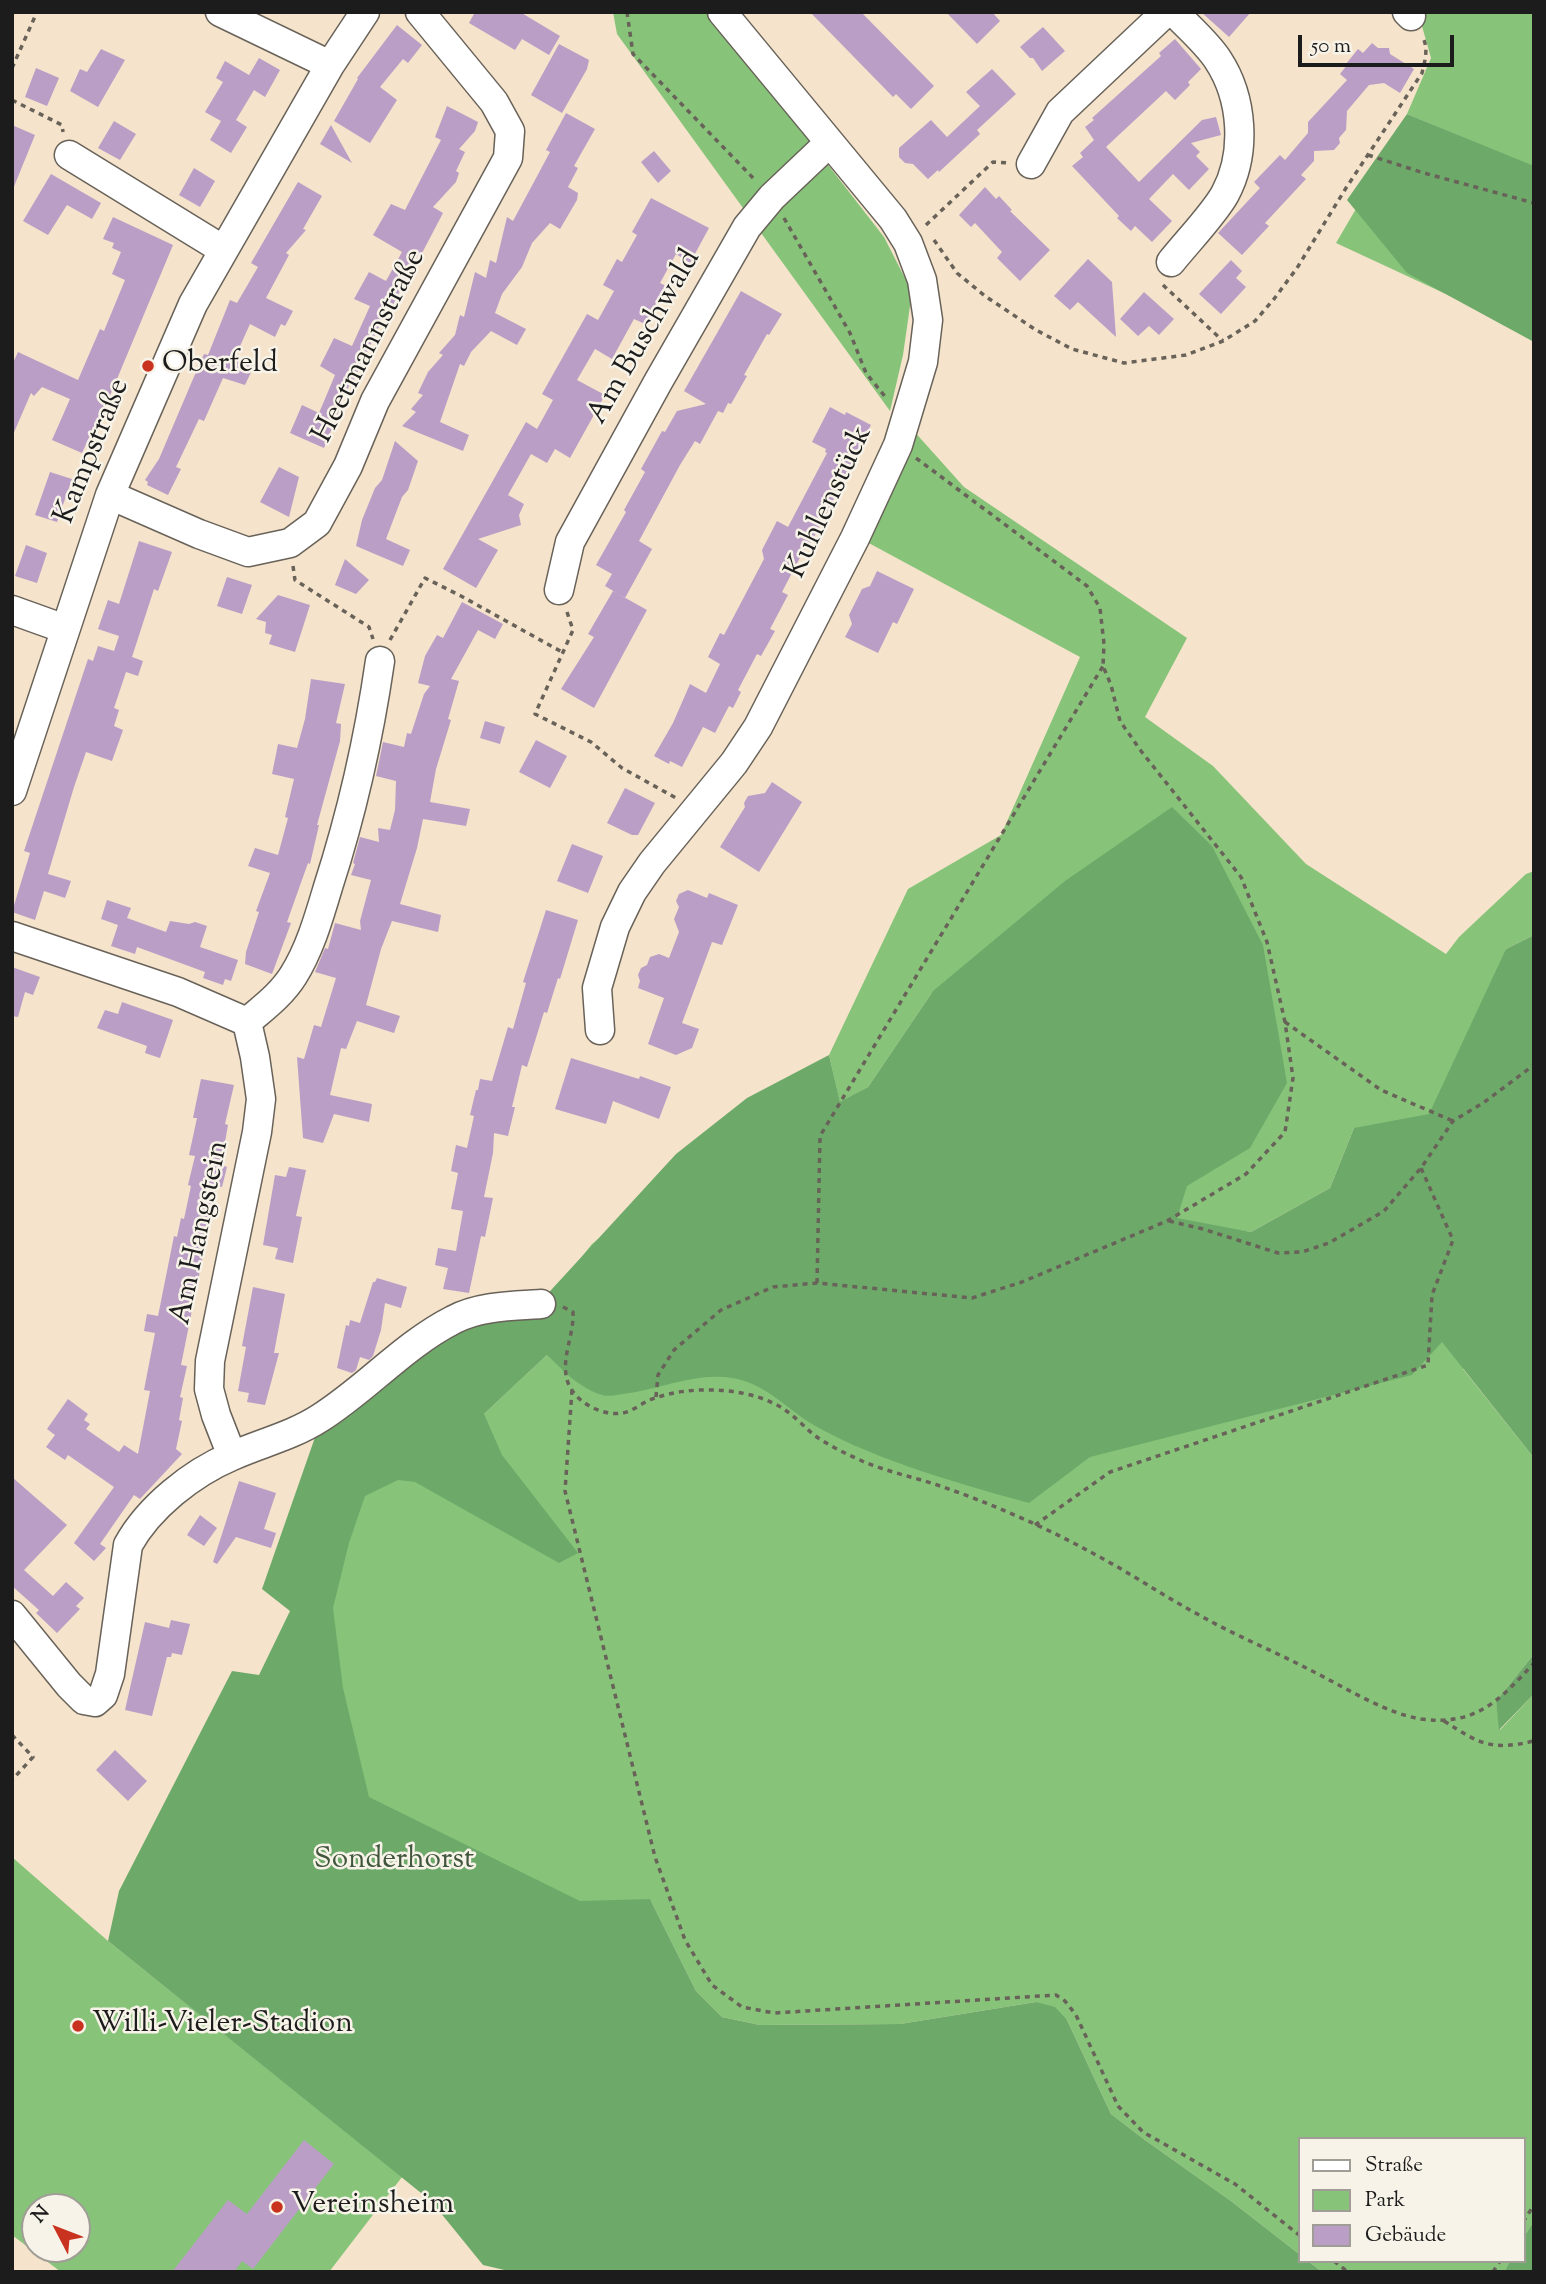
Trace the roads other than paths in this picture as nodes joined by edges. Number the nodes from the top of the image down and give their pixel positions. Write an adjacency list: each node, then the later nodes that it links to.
1 (220, 12): 7 (street)
2 (365, 12): 7 (street, Kampstraße)
3 (420, 12): 13 (street, Heetmannstraße)
4 (722, 12): 8 (street, Kuhlenstück)
5 (1166, 12): 10 (street)
6 (1174, 12): 12 (street)
7 (330, 65): 11 (street, Kampstraße)
8 (829, 144): 14 (street, Am Buschwald); 21 (street, Kuhlenstück)
9 (69, 155): 11 (street)
10 (1031, 164)
11 (222, 249): 13 (street, Kampstraße)
12 (1171, 262)
13 (110, 495): 16 (street, Kampstraße)
14 (559, 590)
15 (12, 610): 16 (street)
16 (65, 629): 18 (street, Kampstraße)
17 (386, 650): 20 (street)
18 (12, 791)
19 (12, 936): 20 (street)
20 (247, 1021): 23 (street, Am Hangstein)
21 (600, 1030)
22 (541, 1304): 23 (street)
23 (232, 1456): 24 (street)
24 (12, 1615)

